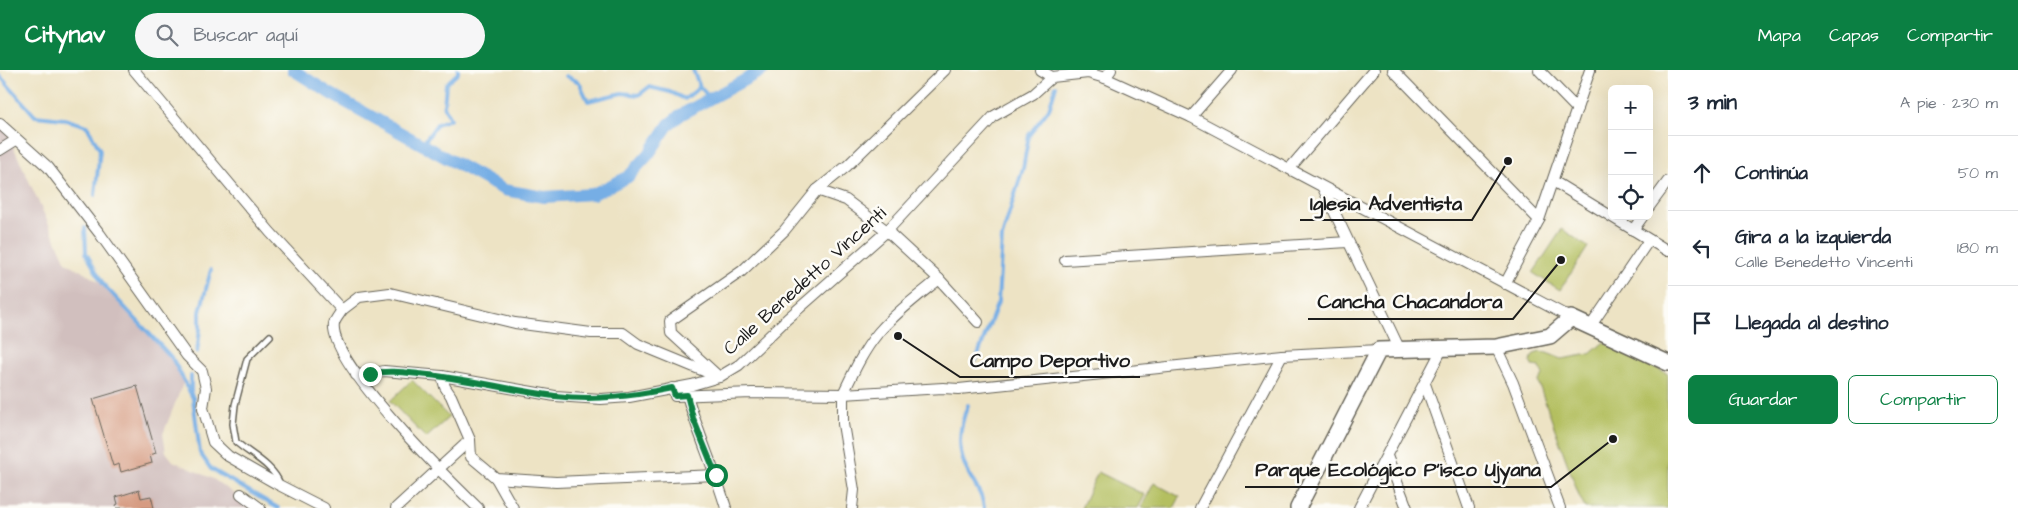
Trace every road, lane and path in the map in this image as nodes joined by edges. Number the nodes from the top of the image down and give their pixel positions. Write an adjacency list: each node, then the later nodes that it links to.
1 (134, 70): 32 (street)
2 (945, 70): 20 (street)
3 (1040, 70): 10 (street)
4 (1232, 70): 12 (street)
5 (1374, 70): 16 (street)
6 (1393, 70): 22 (street)
7 (1539, 70): 11 (street)
8 (1590, 70): 11 (street)
9 (1108, 74): 10 (street); 12 (street)
10 (1052, 77): 24 (street, Calle Benedetto Vincenti)
11 (1577, 109): 17 (street)
12 (1190, 117): 16 (street)
13 (0, 124): 14 (street)
14 (16, 140): 15 (street); 55 (street)
15 (0, 150)
16 (1290, 168): 19 (street)
17 (1553, 181): 22 (street); 25 (street)
18 (1668, 181): 21 (street)
19 (1324, 188): 27 (street); 31 (street)
20 (817, 190): 24 (street); 45 (street)
21 (1653, 202)
22 (1539, 220): 31 (street)
23 (1640, 220): 25 (street)
24 (887, 230): 30 (street); 45 (street, Calle Benedetto Vincenti)
25 (1633, 230): 26 (street)
26 (1649, 240): 28 (street); 35 (street)
27 (1348, 242): 29 (street); 40 (street)
28 (1668, 251)
29 (1065, 260)
30 (939, 279): 34 (street); 48 (street)
31 (1505, 284): 33 (street)
32 (342, 310): 43 (street); 45 (street)
33 (1571, 318): 35 (street); 37 (street)
34 (978, 322)
35 (1590, 327): 42 (street)
36 (270, 336): 55 (lane)
37 (1496, 347): 38 (street); 69 (street)
38 (1442, 349): 40 (street); 46 (street)
39 (1380, 350): 40 (street); 41 (street); 65 (street)
40 (1400, 350)
41 (1282, 355): 48 (street); 64 (street)
42 (1668, 363)
43 (356, 375): 44 (street, Calle Benedetto Vincenti); 52 (street)
44 (442, 376): 47 (street, Calle Benedetto Vincenti); 50 (street)
45 (719, 377): 47 (street, Calle Benedetto Vincenti)
46 (1425, 384): 51 (street); 68 (street)
47 (672, 388): 49 (street)
48 (843, 394): 49 (street); 63 (street)
49 (687, 395): 53 (street)
50 (470, 440): 52 (street); 54 (street)
51 (1387, 456): 66 (street); 67 (street)
52 (438, 469): 59 (street); 60 (street)
53 (716, 475): 54 (street); 62 (street)
54 (496, 478): 61 (street)
55 (282, 487): 58 (street)
56 (241, 494): 57 (street)
57 (260, 508)
58 (324, 508)
59 (396, 508)
60 (478, 508)
61 (513, 508)
62 (726, 508)
63 (852, 508)
64 (1200, 508)
65 (1298, 508)
66 (1359, 508)
67 (1407, 508)
68 (1470, 508)
69 (1560, 508)

